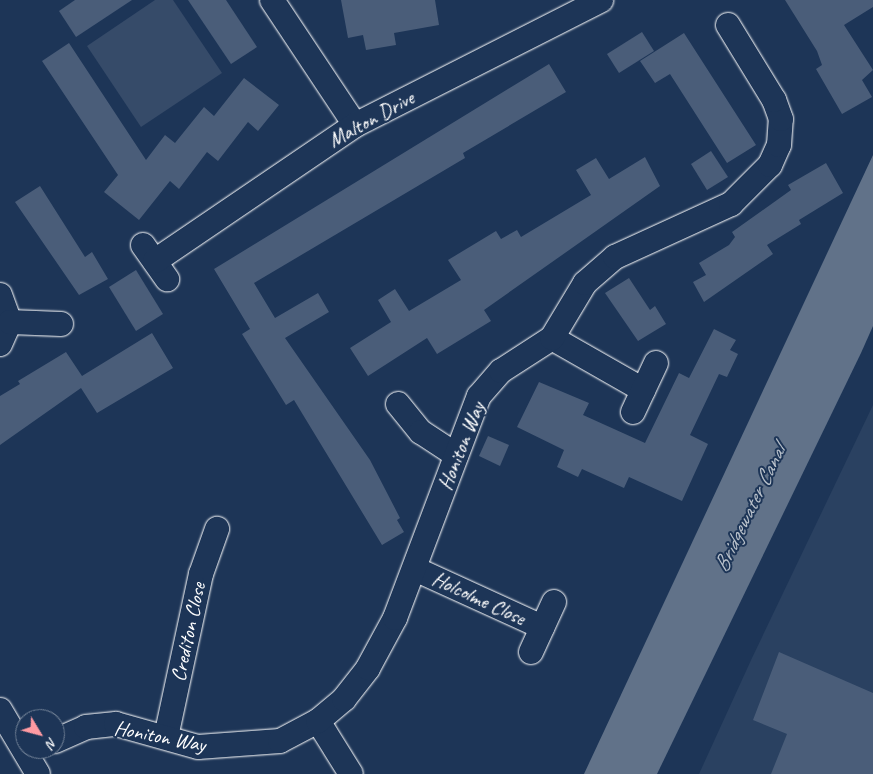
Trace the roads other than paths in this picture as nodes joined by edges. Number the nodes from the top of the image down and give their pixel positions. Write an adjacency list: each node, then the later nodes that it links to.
1 (272, 0): 4 (street)
2 (601, 0): 4 (street, Malton Drive)
3 (728, 25): 9 (street, Honiton Way)
4 (355, 124): 5 (street, Malton Drive)
5 (155, 262)
6 (0, 295): 7 (street)
7 (10, 322): 8 (street); 10 (street)
8 (61, 324)
9 (552, 338): 12 (street); 15 (street, Honiton Way)
10 (0, 344)
11 (656, 363): 12 (street)
12 (643, 390): 14 (street)
13 (398, 404): 15 (street)
14 (633, 412)
15 (456, 455): 17 (street, Honiton Way)
16 (217, 529): 25 (street, Crediton Close)
17 (415, 568): 19 (street, Holcolme Close); 22 (street, Honiton Way)
18 (554, 602): 19 (street)
19 (542, 627): 20 (street)
20 (532, 652)
21 (0, 710): 23 (street)
22 (318, 721): 25 (street, Honiton Way); 28 (street)
23 (15, 729)
24 (65, 736): 25 (street, Honiton Way)
25 (166, 737)
26 (34, 759): 27 (street)
27 (38, 774)
28 (351, 774)

